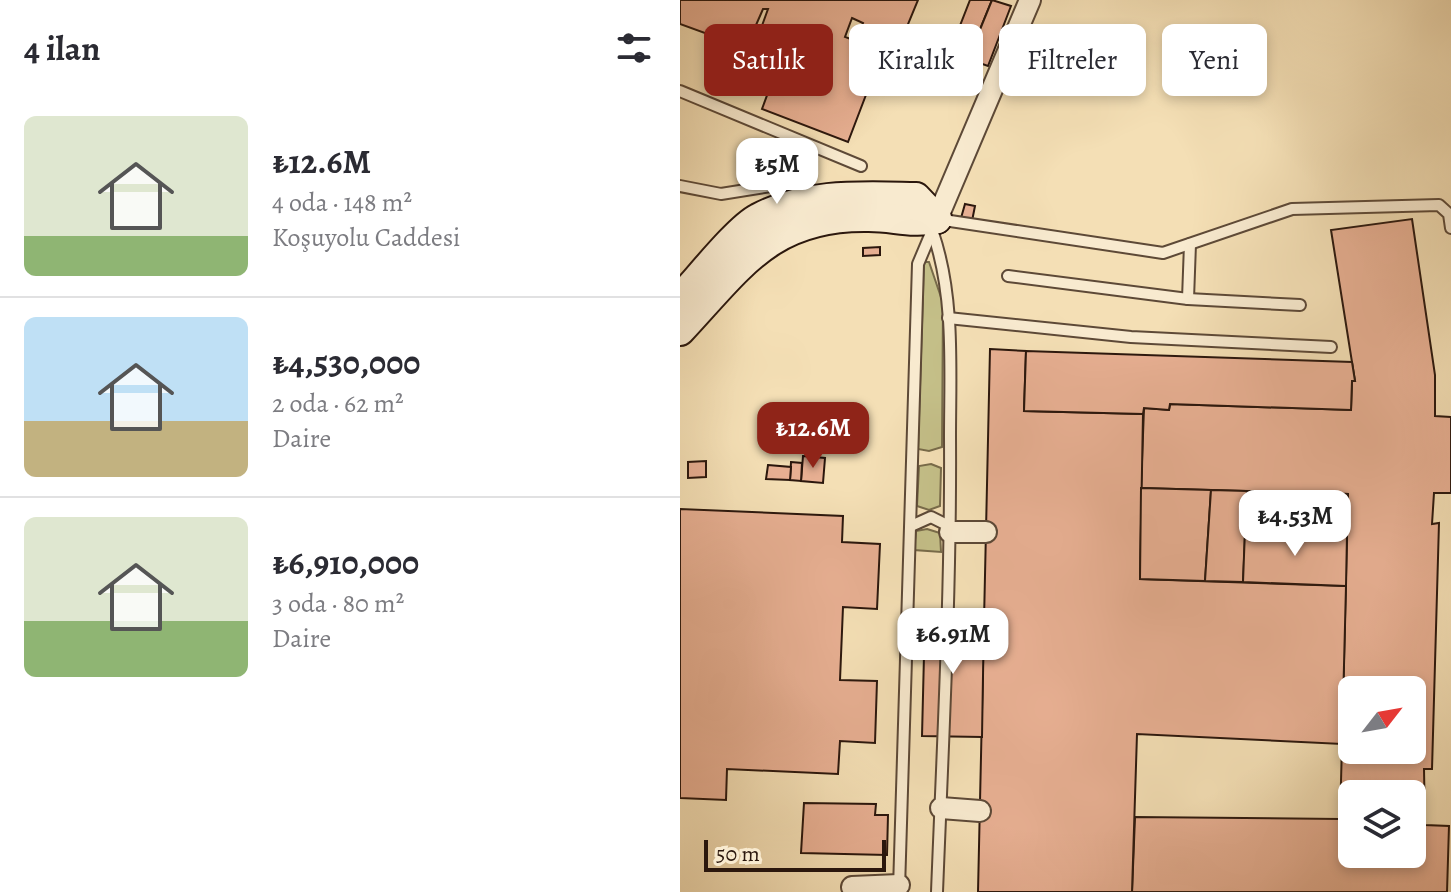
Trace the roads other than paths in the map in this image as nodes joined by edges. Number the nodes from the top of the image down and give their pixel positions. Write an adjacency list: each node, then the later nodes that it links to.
1 (1030, 0): 6 (street)
2 (680, 91): 3 (lane)
3 (861, 166)
4 (796, 182): 5 (lane)
5 (680, 186)
6 (935, 226): 8 (lane); 10 (street); 13 (lane); 14 (street); 16 (lane)
7 (1451, 228): 8 (lane)
8 (1190, 244): 11 (lane)
9 (1008, 276): 11 (lane)
10 (680, 298)
11 (1188, 299): 12 (lane)
12 (1300, 305)
13 (948, 318): 15 (lane); 17 (lane)
14 (680, 331)
15 (1331, 347)
16 (911, 526): 17 (lane); 22 (lane)
17 (950, 529): 18 (street); 19 (lane)
18 (986, 532)
19 (941, 808): 20 (street); 23 (lane)
20 (980, 811)
21 (852, 887): 22 (street)
22 (899, 888)
23 (937, 892)

